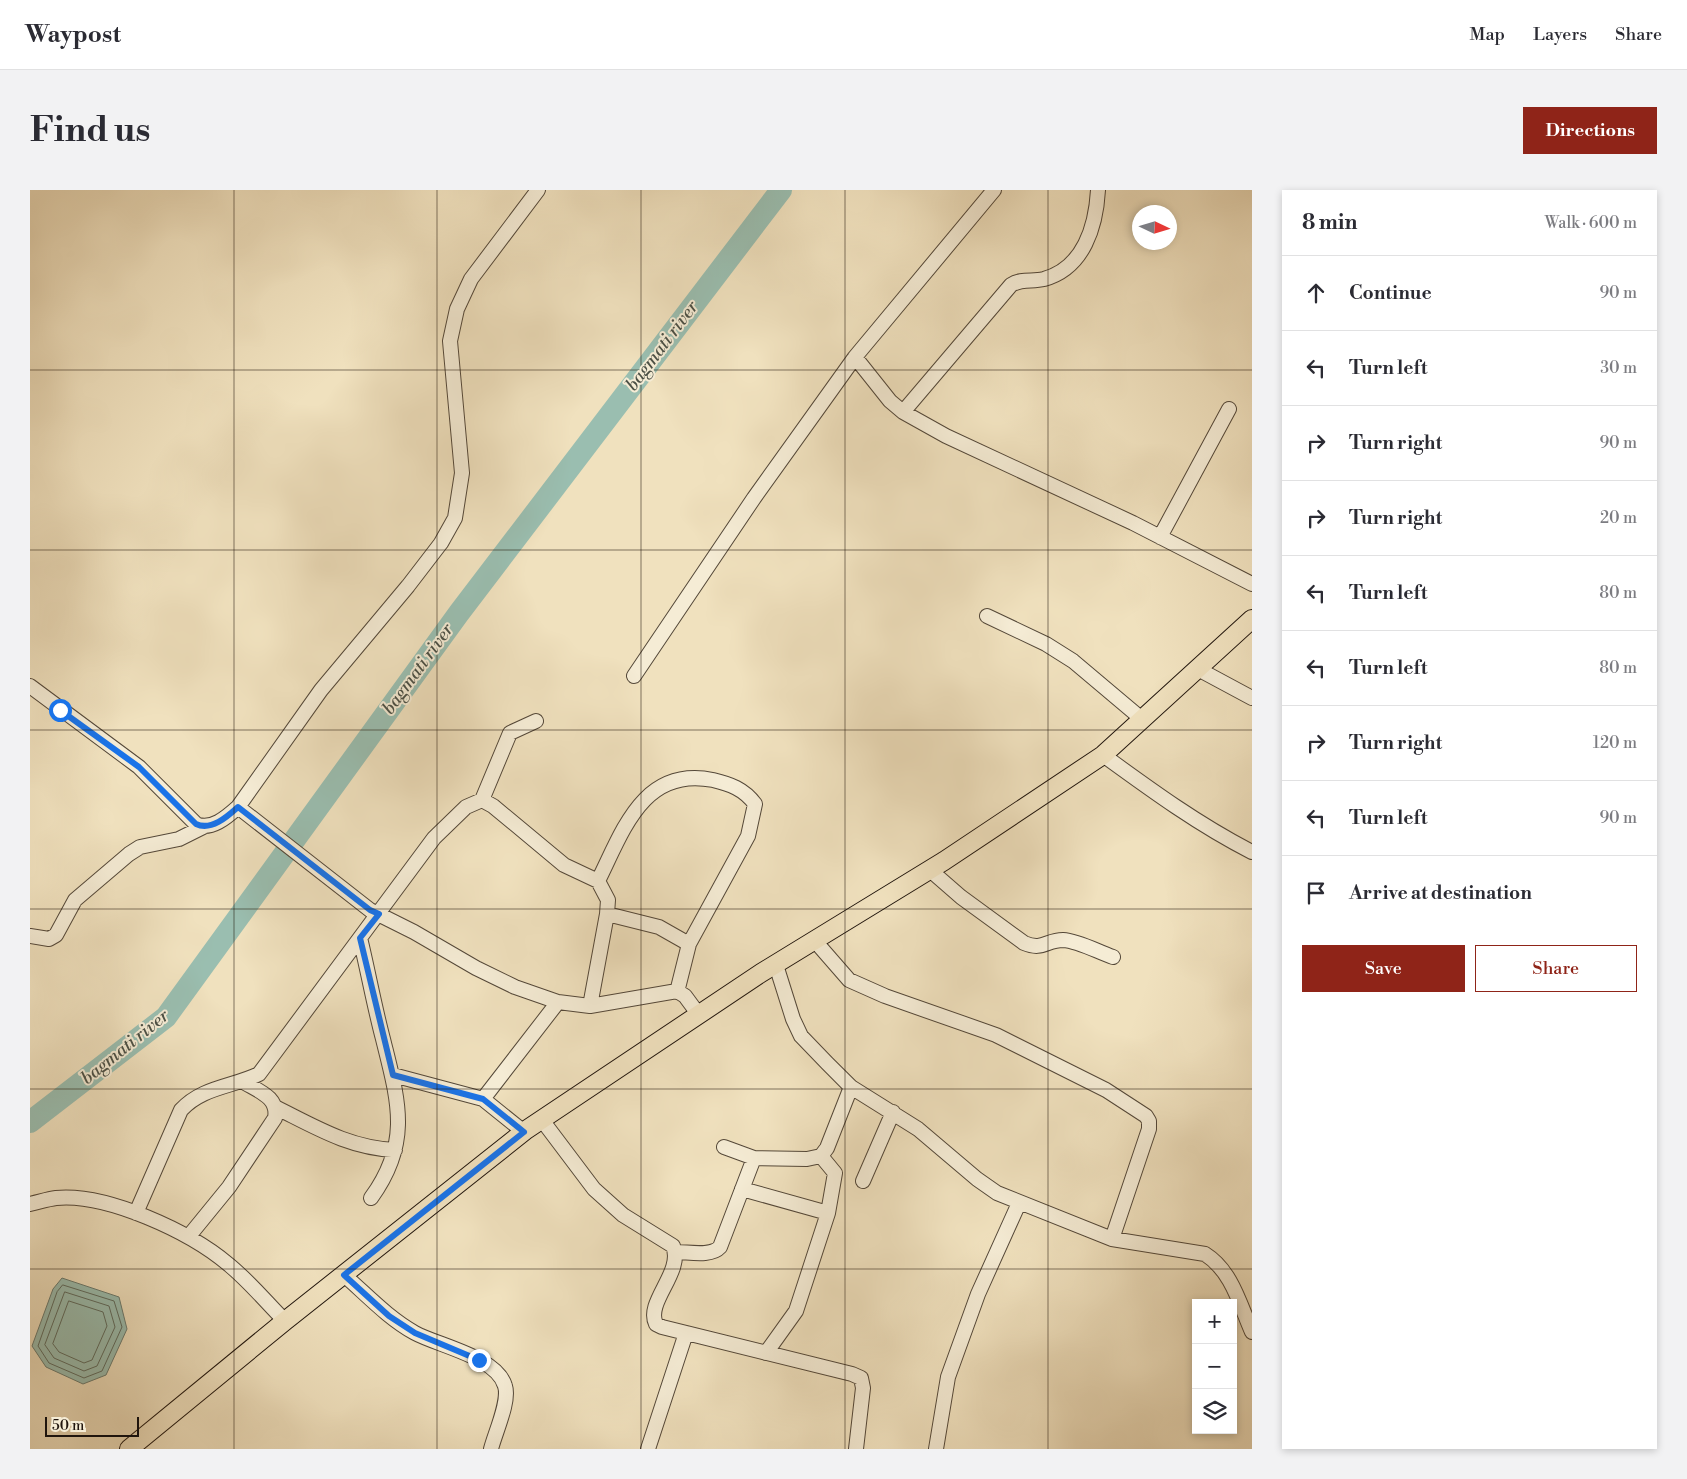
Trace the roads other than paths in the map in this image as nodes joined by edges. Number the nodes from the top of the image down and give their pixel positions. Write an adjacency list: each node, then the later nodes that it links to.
1 (538, 190): 19 (street)
2 (994, 190): 4 (street)
3 (1098, 190): 6 (street)
4 (855, 356): 6 (street); 12 (street)
5 (1229, 409): 7 (street)
6 (903, 412): 7 (street)
7 (1160, 537): 8 (street)
8 (1252, 584)
9 (987, 616): 15 (street)
10 (1252, 619): 11 (main road)
11 (1198, 669): 14 (street); 15 (main road)
12 (634, 676)
13 (30, 686): 20 (street)
14 (1252, 698)
15 (1142, 720): 17 (main road)
16 (536, 721): 18 (street)
17 (1103, 755): 21 (street); 22 (main road)
18 (482, 800): 23 (street); 24 (street)
19 (238, 807): 20 (street); 24 (street)
20 (203, 827): 26 (street)
21 (1252, 852)
22 (930, 870): 28 (main road); 30 (street)
23 (598, 881): 25 (street); 29 (street)
24 (374, 912): 27 (street); 33 (street)
25 (607, 914): 29 (street); 34 (street)
26 (30, 936)
27 (360, 938): 36 (street); 37 (street)
28 (815, 941): 31 (main road); 56 (street)
29 (689, 944): 32 (street)
30 (1113, 957)
31 (776, 965): 35 (main road); 38 (street)
32 (677, 992): 34 (street); 35 (street)
33 (558, 1002): 34 (street); 39 (street)
34 (590, 1006)
35 (699, 1015): 42 (main road)
36 (393, 1075): 39 (street); 45 (street)
37 (242, 1081): 40 (street); 53 (street)
38 (851, 1087): 41 (street); 46 (street)
39 (483, 1099): 43 (street)
40 (277, 1108): 45 (street); 55 (street)
41 (892, 1112): 48 (street); 51 (street)
42 (542, 1120): 43 (main road); 57 (street)
43 (524, 1132): 58 (main road)
44 (724, 1147): 47 (street)
45 (396, 1150): 50 (street)
46 (821, 1156): 47 (street); 54 (street)
47 (754, 1158): 49 (street)
48 (864, 1181)
49 (742, 1188): 54 (street); 57 (street)
50 (371, 1198)
51 (1019, 1203): 56 (street); 67 (street)
52 (30, 1204): 53 (street)
53 (136, 1213): 55 (street)
54 (828, 1213): 62 (street)
55 (189, 1236): 59 (street)
56 (1112, 1238): 60 (street)
57 (676, 1252): 61 (street)
58 (344, 1275): 59 (main road); 64 (street)
59 (285, 1321): 63 (main road)
60 (1252, 1332)
61 (686, 1333): 62 (street); 65 (street)
62 (766, 1353): 66 (street)
63 (129, 1449)
64 (491, 1449)
65 (648, 1449)
66 (856, 1449)
67 (936, 1449)

